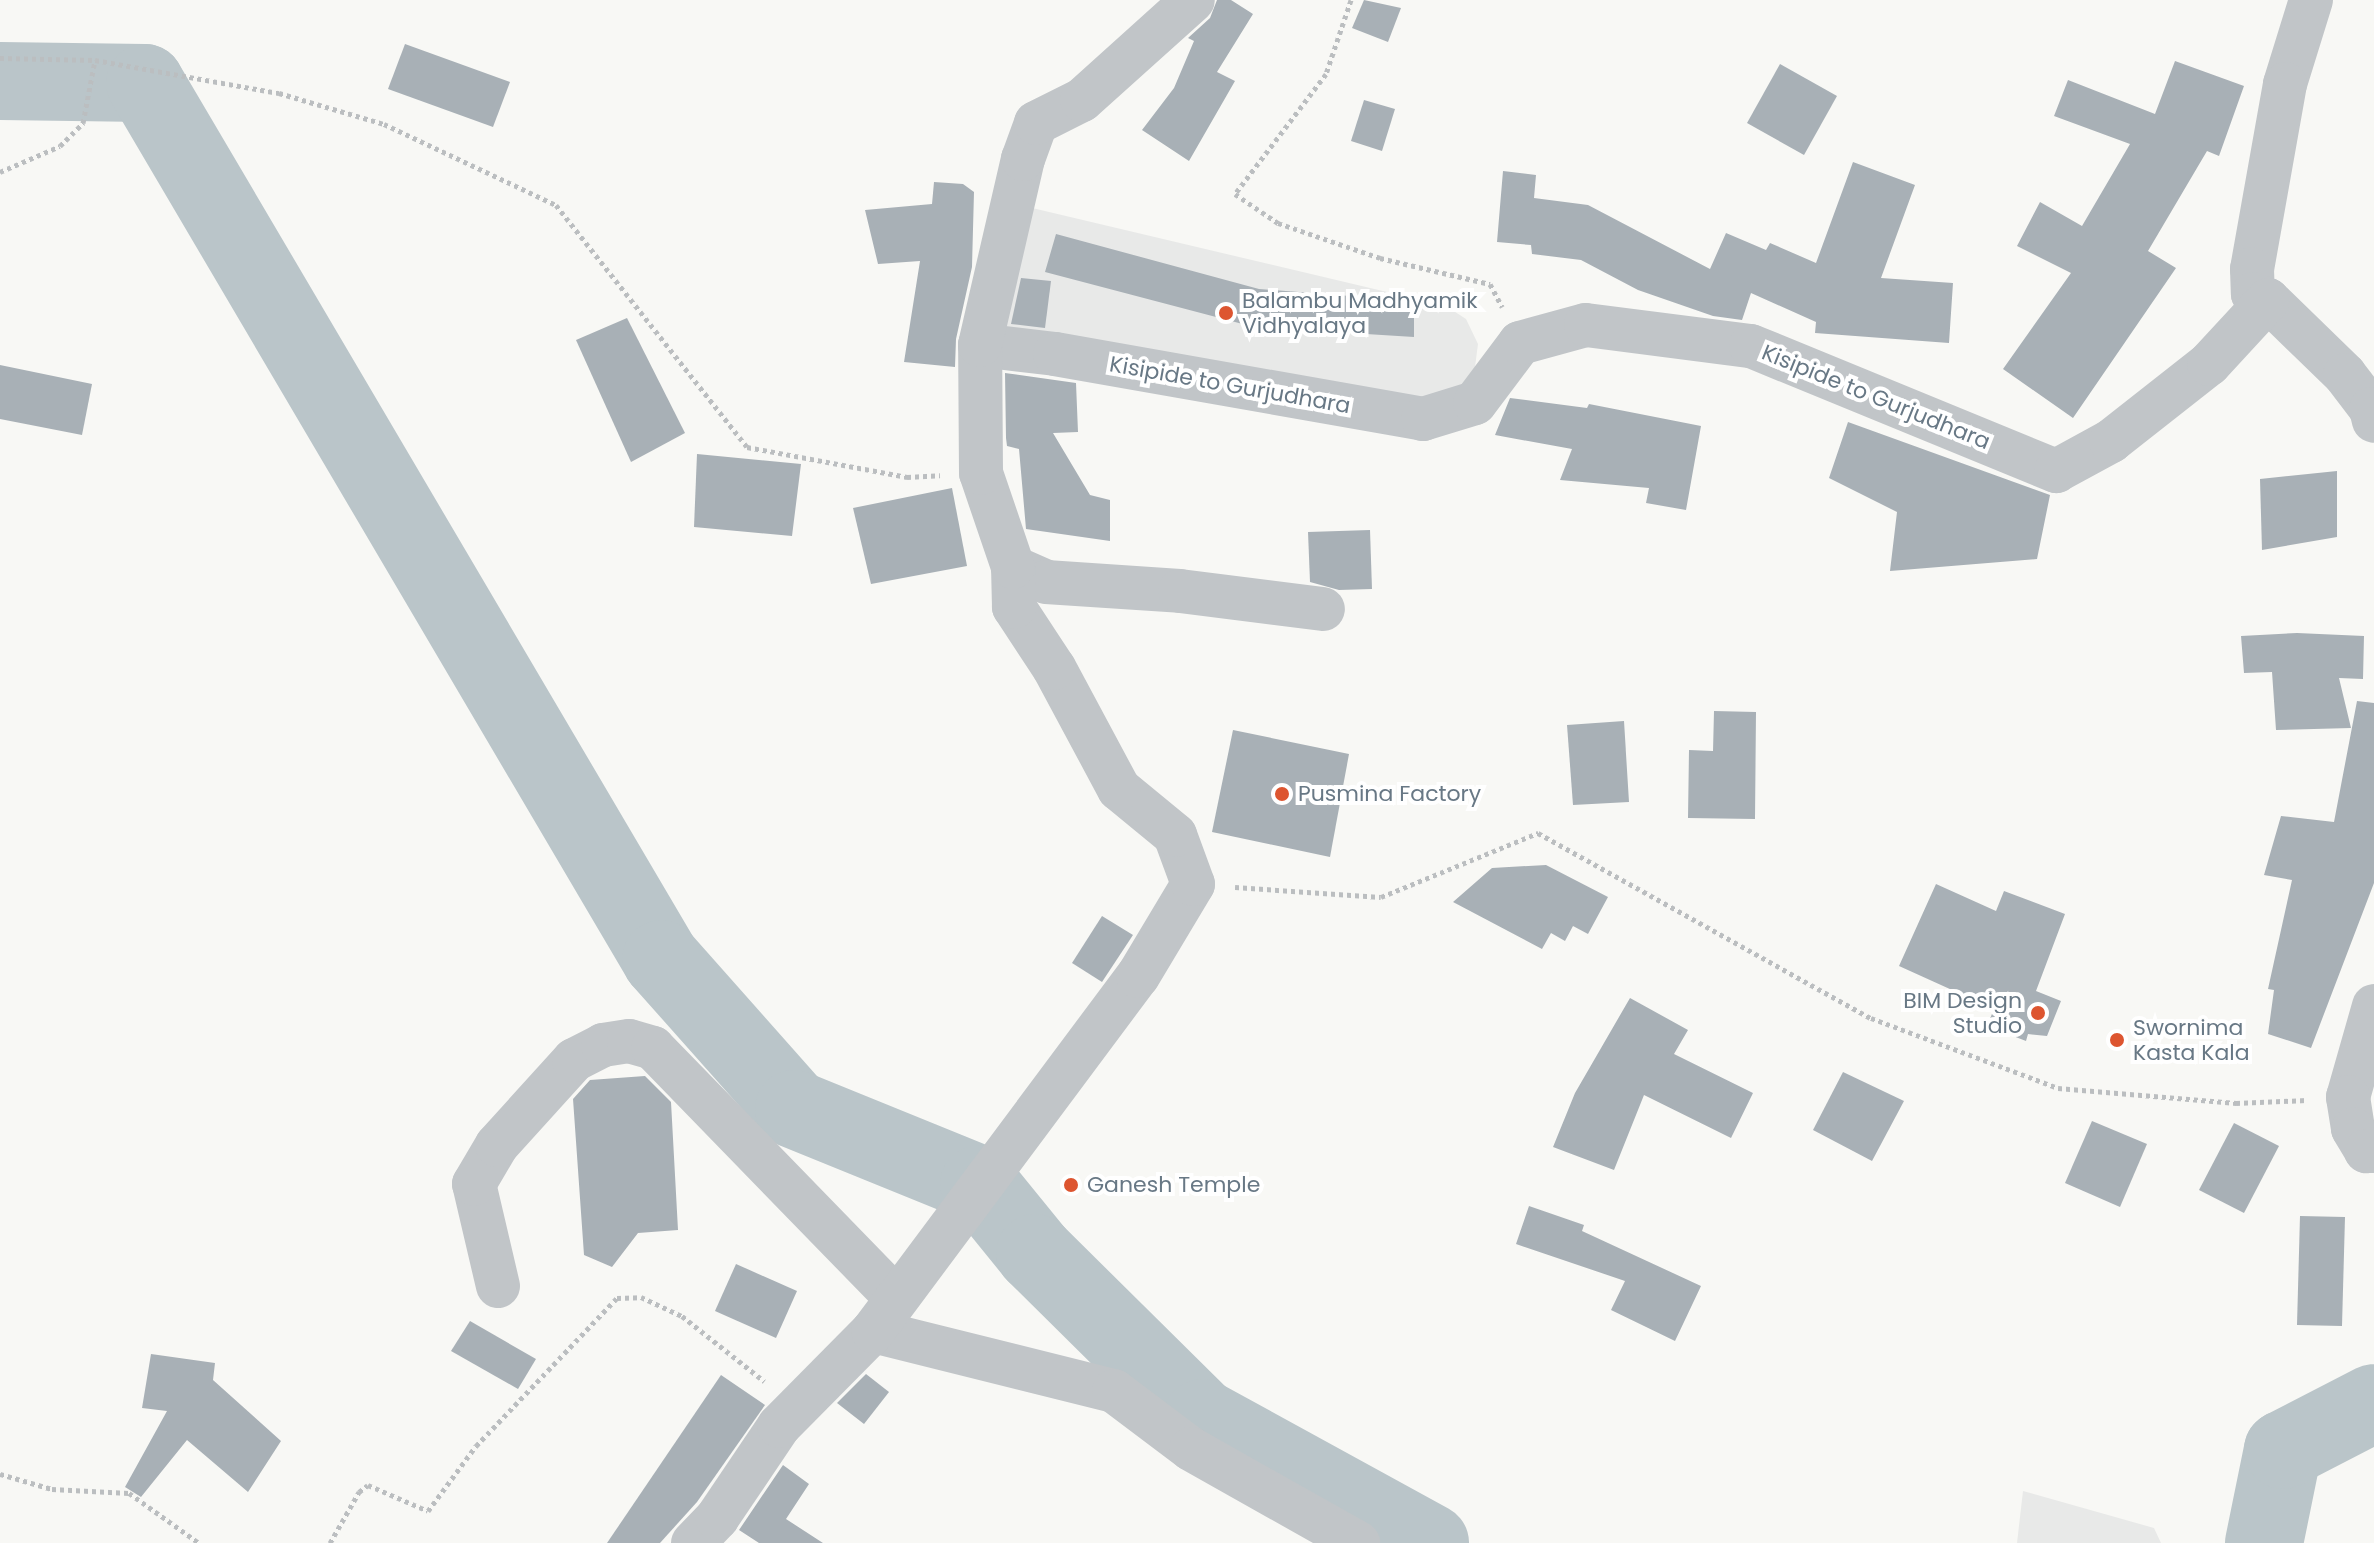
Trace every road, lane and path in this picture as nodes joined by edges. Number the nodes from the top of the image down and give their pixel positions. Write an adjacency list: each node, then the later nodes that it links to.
1 (1193, 0): 9 (street)
2 (1351, 0): 8 (path)
3 (2311, 0): 7 (street)
4 (0, 58): 5 (path)
5 (95, 60): 6 (path); 11 (path)
6 (0, 172)
7 (2268, 300): 8 (street, Kisipide to Gurjudhara); 10 (street)
8 (1520, 343): 9 (street, Kisipide to Gurjudhara)
9 (980, 345): 11 (street)
10 (2374, 421)
11 (981, 473): 12 (street)
12 (1013, 567): 13 (street); 14 (street)
13 (1323, 609)
14 (1193, 884): 16 (path); 19 (street)
15 (2374, 1006): 16 (street)
16 (2348, 1097): 17 (street)
17 (2374, 1151)
18 (498, 1286): 19 (street)
19 (892, 1303): 20 (street); 25 (street)
20 (805, 1399): 23 (path); 24 (street)
21 (0, 1474): 22 (path)
22 (199, 1543)
23 (330, 1543)
24 (693, 1543)
25 (1358, 1543)

